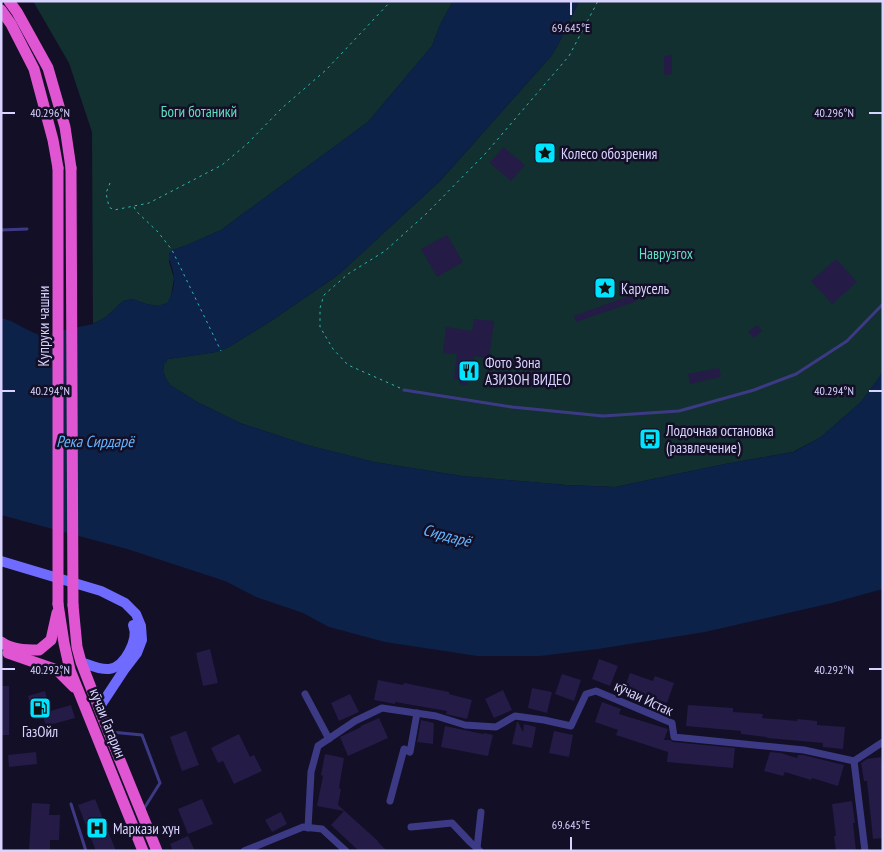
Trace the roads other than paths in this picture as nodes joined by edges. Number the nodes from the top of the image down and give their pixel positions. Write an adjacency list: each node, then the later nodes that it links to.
1 (9, 1): 12 (highway, кӯчаи Гагарин, bridge)
2 (1, 10): 9 (highway, Купруки чашни, bridge)
3 (27, 229): 4 (lane)
4 (1, 230)
5 (883, 304): 6 (lane)
6 (404, 390)
7 (1, 561): 15 (main road)
8 (1, 566): 12 (main road)
9 (58, 604): 10 (highway); 13 (highway, кӯчаи Гагарин)
10 (1, 642)
11 (1, 651): 13 (highway)
12 (82, 662): 15 (highway, кӯчаи Гагарин)
13 (80, 692): 29 (highway, кӯчаи Гагарин)
14 (305, 694): 18 (street)
15 (99, 708): 17 (highway, кӯчаи Гагарин)
16 (417, 713): 18 (street, кӯчаи Истак); 20 (street, кӯчаи Истак); 21 (street)
17 (106, 726): 24 (highway, кӯчаи Гагарин); 24 (lane)
18 (329, 738): 25 (street, кӯчаи Истак)
19 (883, 742): 20 (street)
20 (854, 761): 33 (street)
21 (390, 801)
22 (71, 804): 28 (lane)
23 (480, 812): 27 (street)
24 (142, 813): 30 (highway, кӯчаи Гагарин)
25 (308, 828): 31 (street); 32 (street)
26 (411, 828): 27 (street)
27 (479, 849)
28 (86, 851)
29 (143, 851)
30 (157, 851)
31 (244, 851)
32 (346, 851)
33 (865, 851)

